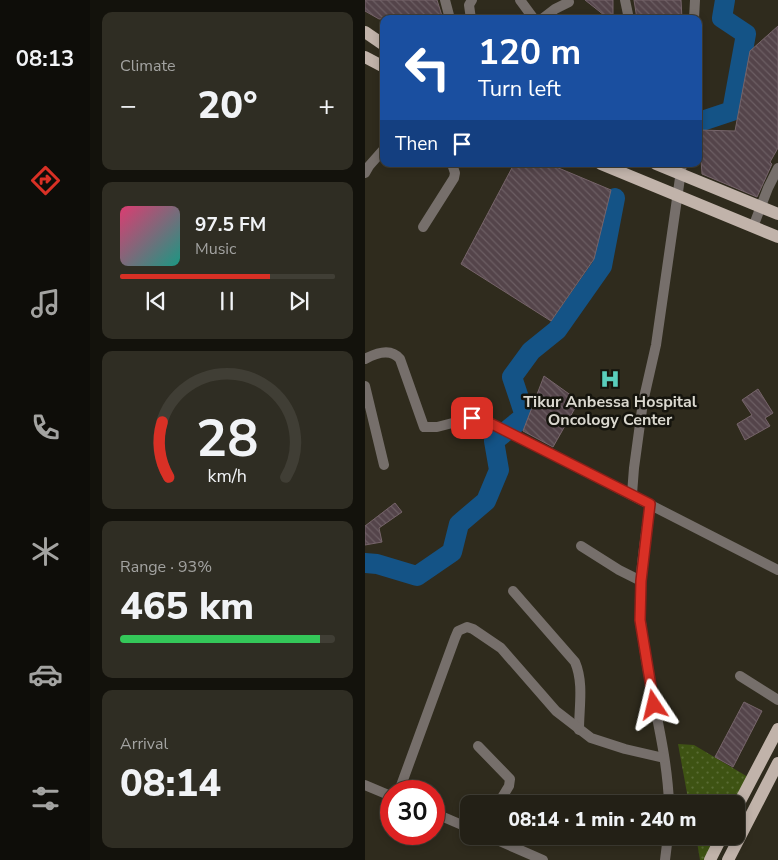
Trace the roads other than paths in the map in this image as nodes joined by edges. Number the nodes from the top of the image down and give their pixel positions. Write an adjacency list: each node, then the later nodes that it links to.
1 (445, 0): 7 (street)
2 (472, 0): 8 (street)
3 (520, 0): 9 (street)
4 (625, 0): 11 (street)
5 (695, 0): 12 (street)
6 (569, 2): 10 (street)
7 (449, 15)
8 (470, 15)
9 (531, 15)
10 (547, 15)
11 (628, 15)
12 (694, 15)
13 (365, 32): 14 (main road)
14 (380, 42)
15 (365, 57): 16 (main road)
16 (380, 66)
17 (380, 154): 22 (street)
18 (454, 167): 26 (street)
19 (608, 167): 23 (main road)
20 (778, 168): 24 (street)
21 (681, 169): 23 (street); 24 (main road)
22 (365, 173)
23 (678, 195): 27 (main road); 32 (street)
24 (761, 207): 25 (main road); 27 (street)
25 (778, 214)
26 (423, 227)
27 (753, 227): 28 (main road)
28 (778, 237)
29 (365, 359): 32 (street)
30 (365, 386): 31 (street)
31 (384, 465)
32 (633, 494): 33 (street)
33 (650, 504): 35 (street); 36 (street)
34 (581, 546): 36 (street)
35 (778, 570)
36 (641, 581): 43 (street)
37 (513, 590): 41 (street)
38 (740, 676): 39 (street)
39 (778, 700)
40 (778, 729): 50 (main road)
41 (579, 730): 43 (street); 45 (street)
42 (478, 746): 48 (street)
43 (664, 758): 49 (street)
44 (778, 764): 57 (main road)
45 (403, 780)
46 (365, 785): 47 (street)
47 (380, 791)
48 (504, 795)
49 (668, 795)
50 (743, 795)
51 (445, 818): 52 (street)
52 (460, 824)
53 (509, 845): 58 (street)
54 (667, 845): 59 (street)
55 (718, 845): 60 (main road)
56 (724, 845): 57 (main road)
57 (732, 857)
58 (543, 860)
59 (665, 860)
60 (710, 860)

